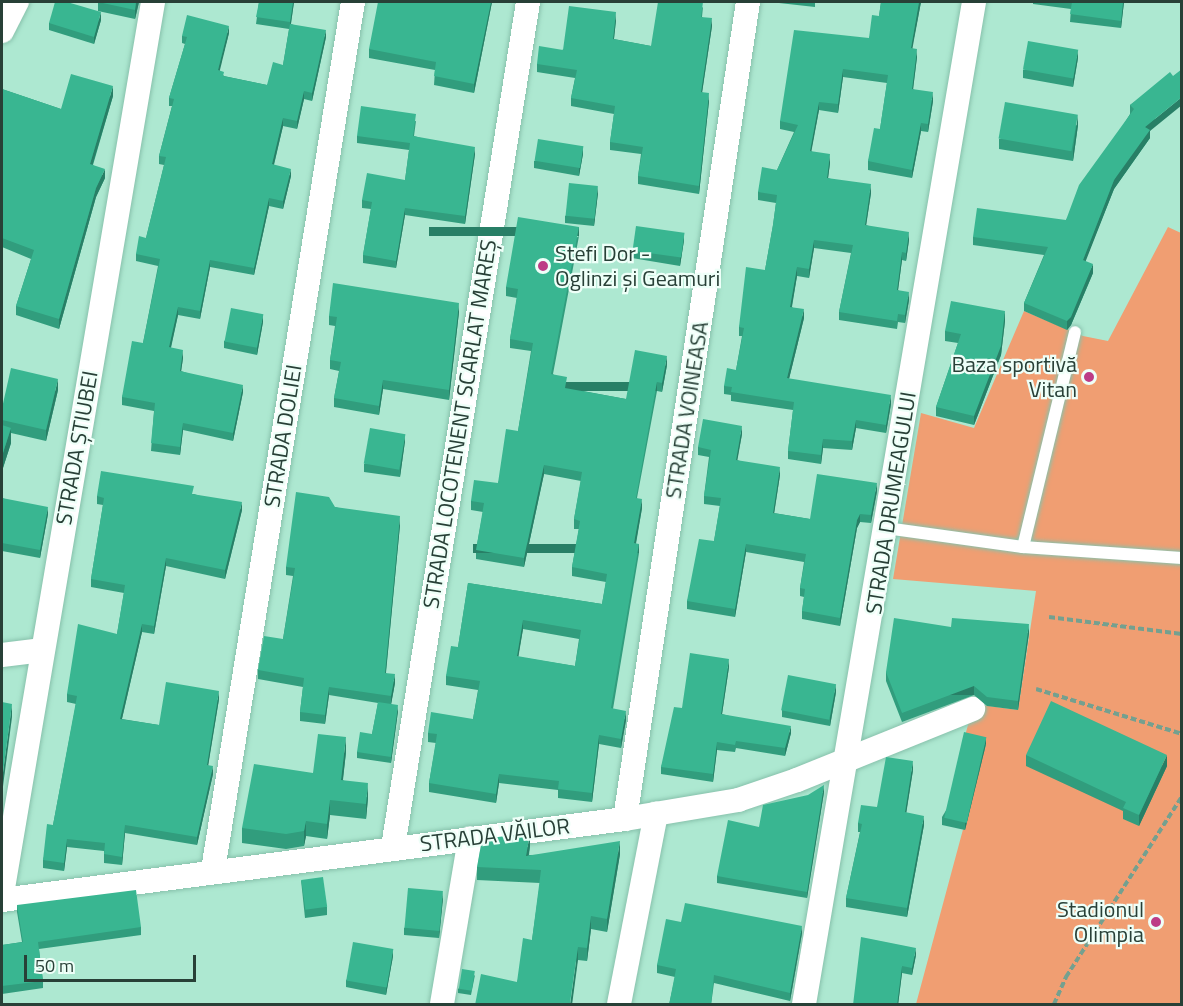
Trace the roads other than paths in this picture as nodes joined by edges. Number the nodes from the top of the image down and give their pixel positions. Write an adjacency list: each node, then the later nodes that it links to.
1 (17, 2): 7 (street)
2 (153, 2): 12 (street, STRADA ȘTIUBEI)
3 (353, 2): 20 (street, STRADA DOLIEI)
4 (528, 2): 19 (street, STRADA LOCOTENENT SCARLAT MAREȘ)
5 (748, 2): 17 (street, STRADA VOINEASA)
6 (974, 2): 9 (street, STRADA DRUMEAGULUI)
7 (2, 32)
8 (1075, 332): 10 (lane)
9 (886, 528): 10 (lane); 15 (street, STRADA DRUMEAGULUI)
10 (1023, 547): 11 (lane)
11 (1182, 558)
12 (43, 650): 13 (street); 21 (street, STRADA ȘTIUBEI)
13 (2, 655)
14 (973, 709): 15 (street, STRADA VĂILOR)
15 (848, 759): 16 (street, STRADA VĂILOR); 25 (street, STRADA DRUMEAGULUI)
16 (656, 814): 17 (street, STRADA VĂILOR); 24 (street)
17 (626, 819): 18 (street, STRADA VĂILOR)
18 (470, 838): 19 (street, STRADA VĂILOR); 23 (street)
19 (393, 847): 20 (street, STRADA VĂILOR)
20 (213, 870): 22 (street, STRADA VĂILOR)
21 (2, 894)
22 (2, 900)
23 (442, 1005)
24 (619, 1005)
25 (804, 1005)

